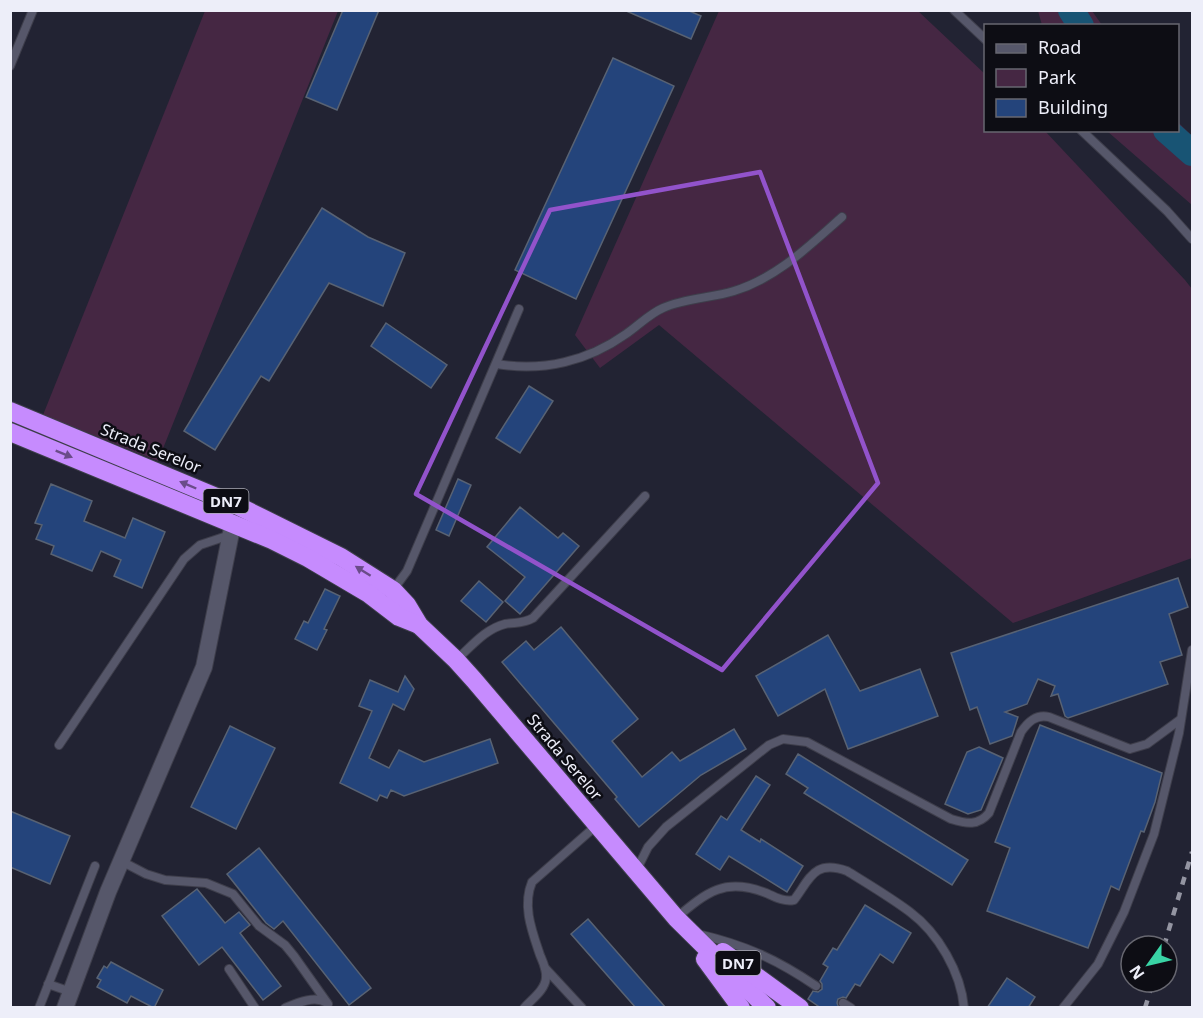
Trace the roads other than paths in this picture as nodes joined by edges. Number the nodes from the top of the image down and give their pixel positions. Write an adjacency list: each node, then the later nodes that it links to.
1 (33, 10): 4 (lane)
2 (954, 10): 3 (lane)
3 (984, 38)
4 (10, 66)
5 (1083, 132): 7 (lane)
6 (842, 217): 9 (lane)
7 (1192, 238)
8 (519, 309): 9 (lane)
9 (497, 364): 14 (lane)
10 (10, 411): 14 (highway, Strada Serelor / DN7, one-way to 10)
11 (10, 432): 13 (highway, Strada Serelor / DN7, one-way to 13)
12 (645, 496): 17 (lane)
13 (231, 529): 15 (highway, Strada Serelor / DN7); 19 (lane); 21 (street)
14 (393, 590): 15 (highway, Strada Serelor / DN7)
15 (419, 625): 17 (highway, Strada Serelor / DN7)
16 (1192, 650): 18 (lane)
17 (456, 660): 20 (highway, Strada Serelor / DN7)
18 (1181, 719): 23 (lane); 41 (lane)
19 (59, 745)
20 (597, 825): 23 (highway, Strada Serelor / DN7); 26 (lane)
21 (121, 861): 30 (street); 31 (lane)
22 (95, 866): 28 (lane)
23 (636, 871): 24 (highway, Strada Serelor / DN7)
24 (676, 918): 25 (highway, DN7); 37 (highway, DN7); 38 (highway, DN7); 40 (lane)
25 (698, 934): 29 (lane); 39 (highway, DN7)
26 (545, 968): 35 (lane); 36 (lane)
27 (229, 969): 33 (lane)
28 (48, 984): 30 (lane); 32 (lane)
29 (816, 986)
30 (68, 1000)
31 (330, 1006): 34 (lane)
32 (39, 1008)
33 (255, 1008)
34 (285, 1008)
35 (524, 1008)
36 (582, 1008)
37 (741, 1008)
38 (767, 1008)
39 (800, 1008)
40 (964, 1008)
41 (1063, 1008)

